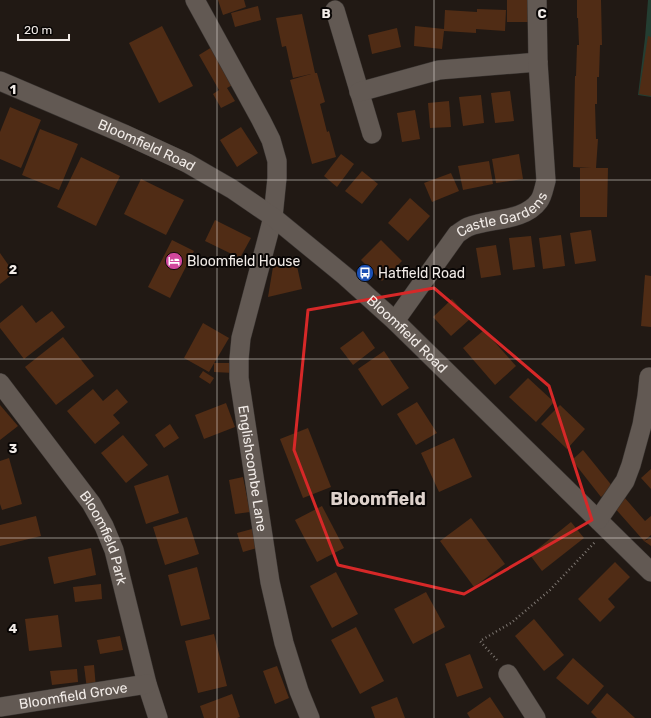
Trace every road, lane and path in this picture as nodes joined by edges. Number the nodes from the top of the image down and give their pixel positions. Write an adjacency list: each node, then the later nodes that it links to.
1 (194, 0): 8 (street)
2 (537, 0): 4 (street, Castle Gardens)
3 (335, 10): 6 (street)
4 (538, 62): 6 (street); 9 (street, Castle Gardens)
5 (0, 81): 8 (street, Bloomfield Road)
6 (359, 92): 7 (street)
7 (372, 134)
8 (273, 217): 9 (street, Bloomfield Road); 18 (street, Englishcombe Lane)
9 (395, 321): 12 (street, Bloomfield Road)
10 (649, 377): 12 (street)
11 (0, 383): 15 (street, Bloomfield Park)
12 (603, 525): 13 (street, Bloomfield Road); 14 (path)
13 (651, 572)
14 (508, 674): 19 (street)
15 (147, 684): 16 (street, Bloomfield Grove); 17 (street, Bloomfield Park)
16 (0, 707)
17 (158, 718)
18 (310, 718)
19 (536, 718)

